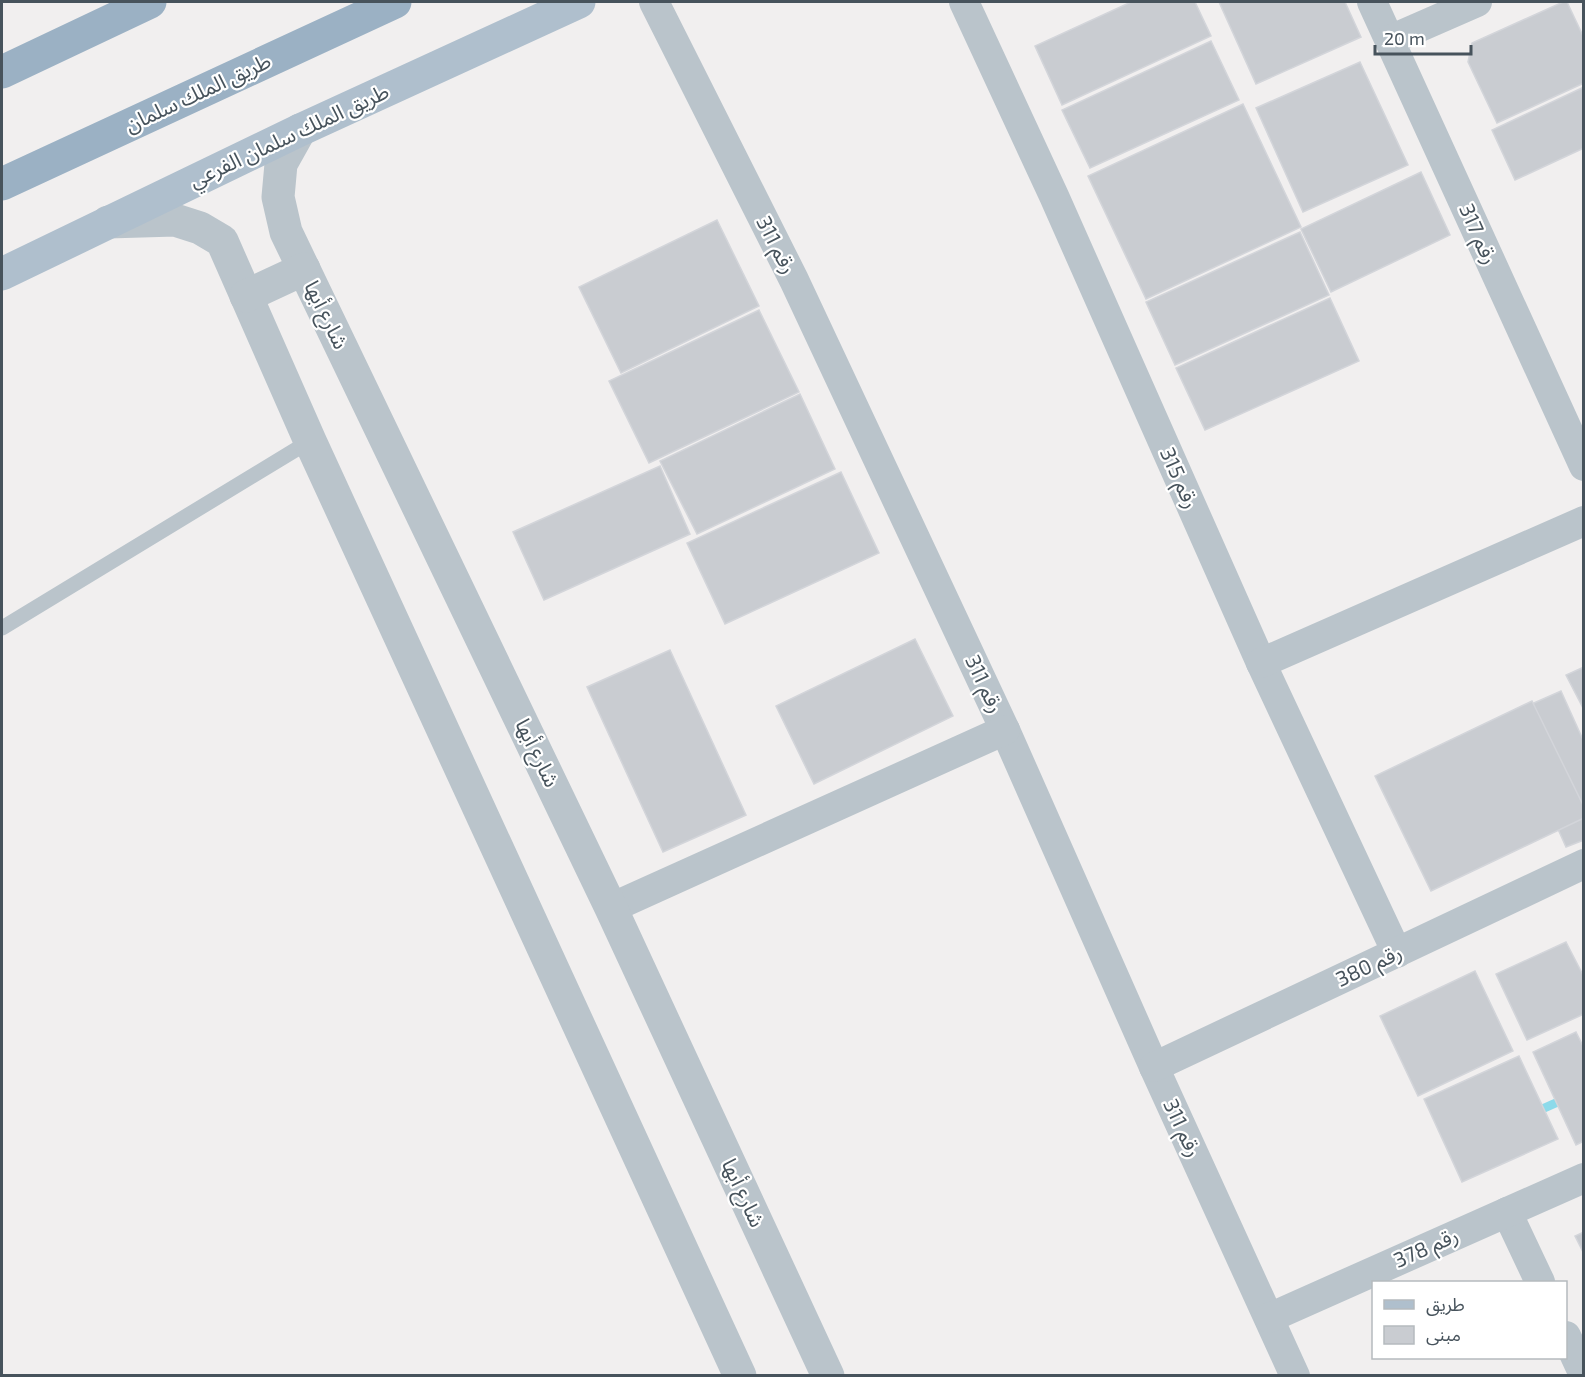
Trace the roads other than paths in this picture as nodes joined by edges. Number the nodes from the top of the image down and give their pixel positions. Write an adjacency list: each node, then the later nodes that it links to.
1 (150, 2): 9 (highway)
2 (395, 2): 11 (highway, طريق الملك سلمان)
3 (579, 2): 10 (main road, طريق الملك سلمان الفرعي)
4 (654, 2): 21 (street, رقم 311)
5 (964, 2): 20 (street, رقم 315)
6 (1372, 2): 8 (street, رقم 317)
7 (1477, 2): 8 (street)
8 (1390, 40): 17 (street, رقم 317)
9 (2, 72)
10 (300, 130): 12 (main road, طريق الملك سلمان الفرعي); 13 (street, شارع أبها)
11 (2, 184)
12 (108, 222): 14 (main road, طريق الملك سلمان الفرعي); 15 (street)
13 (304, 269): 15 (street); 23 (street, شارع أبها)
14 (2, 274)
15 (246, 296): 16 (street)
16 (310, 441): 19 (lane); 32 (street)
17 (1584, 466)
18 (1584, 521): 20 (street)
19 (2, 628)
20 (1261, 663): 24 (street, رقم 315)
21 (1005, 730): 23 (street); 25 (street, رقم 311)
22 (1584, 864): 24 (street, رقم 380)
23 (611, 908): 33 (street, شارع أبها)
24 (1397, 953): 25 (street, رقم 380)
25 (1154, 1067): 29 (street, رقم 311)
26 (1584, 1178): 27 (street, رقم 378)
27 (1507, 1212): 28 (street); 29 (street, رقم 378)
28 (1540, 1281)
29 (1269, 1318): 34 (street, رقم 311)
30 (1567, 1338): 31 (street)
31 (1584, 1375)
32 (740, 1376)
33 (828, 1376)
34 (1295, 1376)

